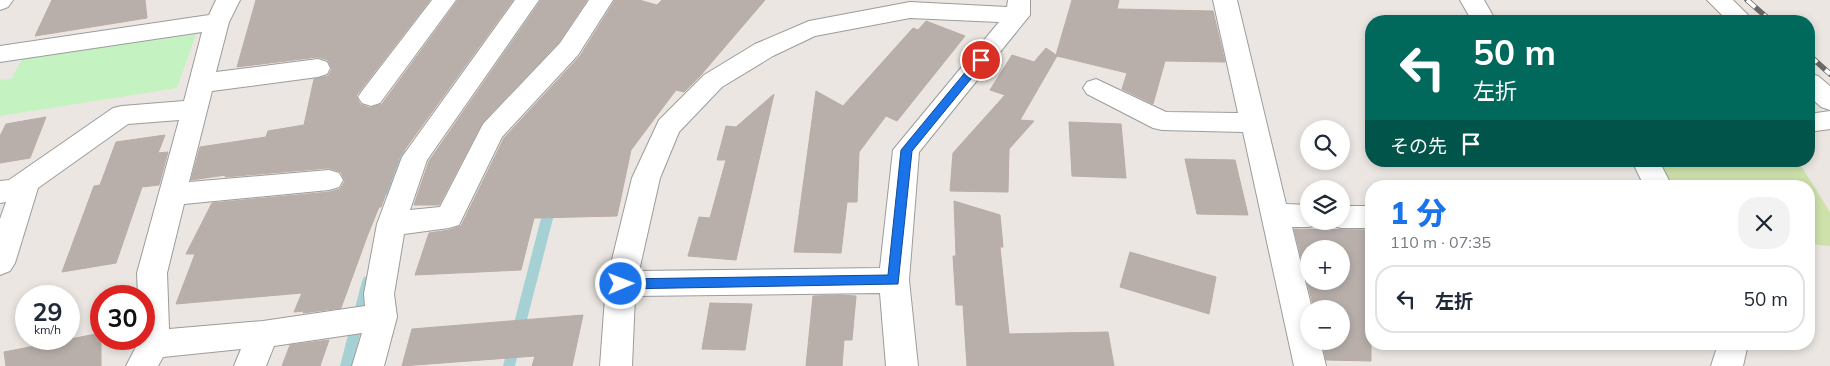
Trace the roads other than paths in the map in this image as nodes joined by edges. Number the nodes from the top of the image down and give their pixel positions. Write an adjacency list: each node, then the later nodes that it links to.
1 (444, 0): 16 (street)
2 (527, 0): 31 (street)
3 (601, 0): 31 (street)
4 (1225, 0): 20 (street)
5 (1472, 0): 9 (street)
6 (1719, 0): 10 (street)
7 (1018, 8): 33 (street); 34 (street)
8 (222, 11): 11 (street); 15 (street)
9 (1481, 15)
10 (1735, 15)
11 (0, 54)
12 (318, 68): 15 (street)
13 (1815, 87): 17 (street)
14 (1096, 88): 20 (street)
15 (198, 96): 24 (street); 26 (street)
16 (371, 97)
17 (1830, 101)
18 (1830, 120): 19 (street)
19 (1815, 122)
20 (1253, 123): 27 (street)
21 (1648, 167): 23 (street)
22 (330, 180): 26 (street)
23 (1655, 180)
24 (26, 182): 25 (street); 32 (street)
25 (0, 192)
26 (173, 194): 38 (street)
27 (1275, 214): 28 (street); 43 (street)
28 (1300, 215)
29 (1350, 217): 30 (street)
30 (1365, 218)
31 (392, 224): 35 (street)
32 (0, 263)
33 (894, 280): 34 (street); 42 (street)
34 (621, 284): 41 (street)
35 (365, 319): 36 (street); 40 (street)
36 (262, 334): 38 (street); 39 (street)
37 (1731, 350): 44 (street)
38 (148, 355)
39 (250, 366)
40 (368, 366)
41 (616, 366)
42 (902, 366)
43 (1310, 366)
44 (1727, 366)

